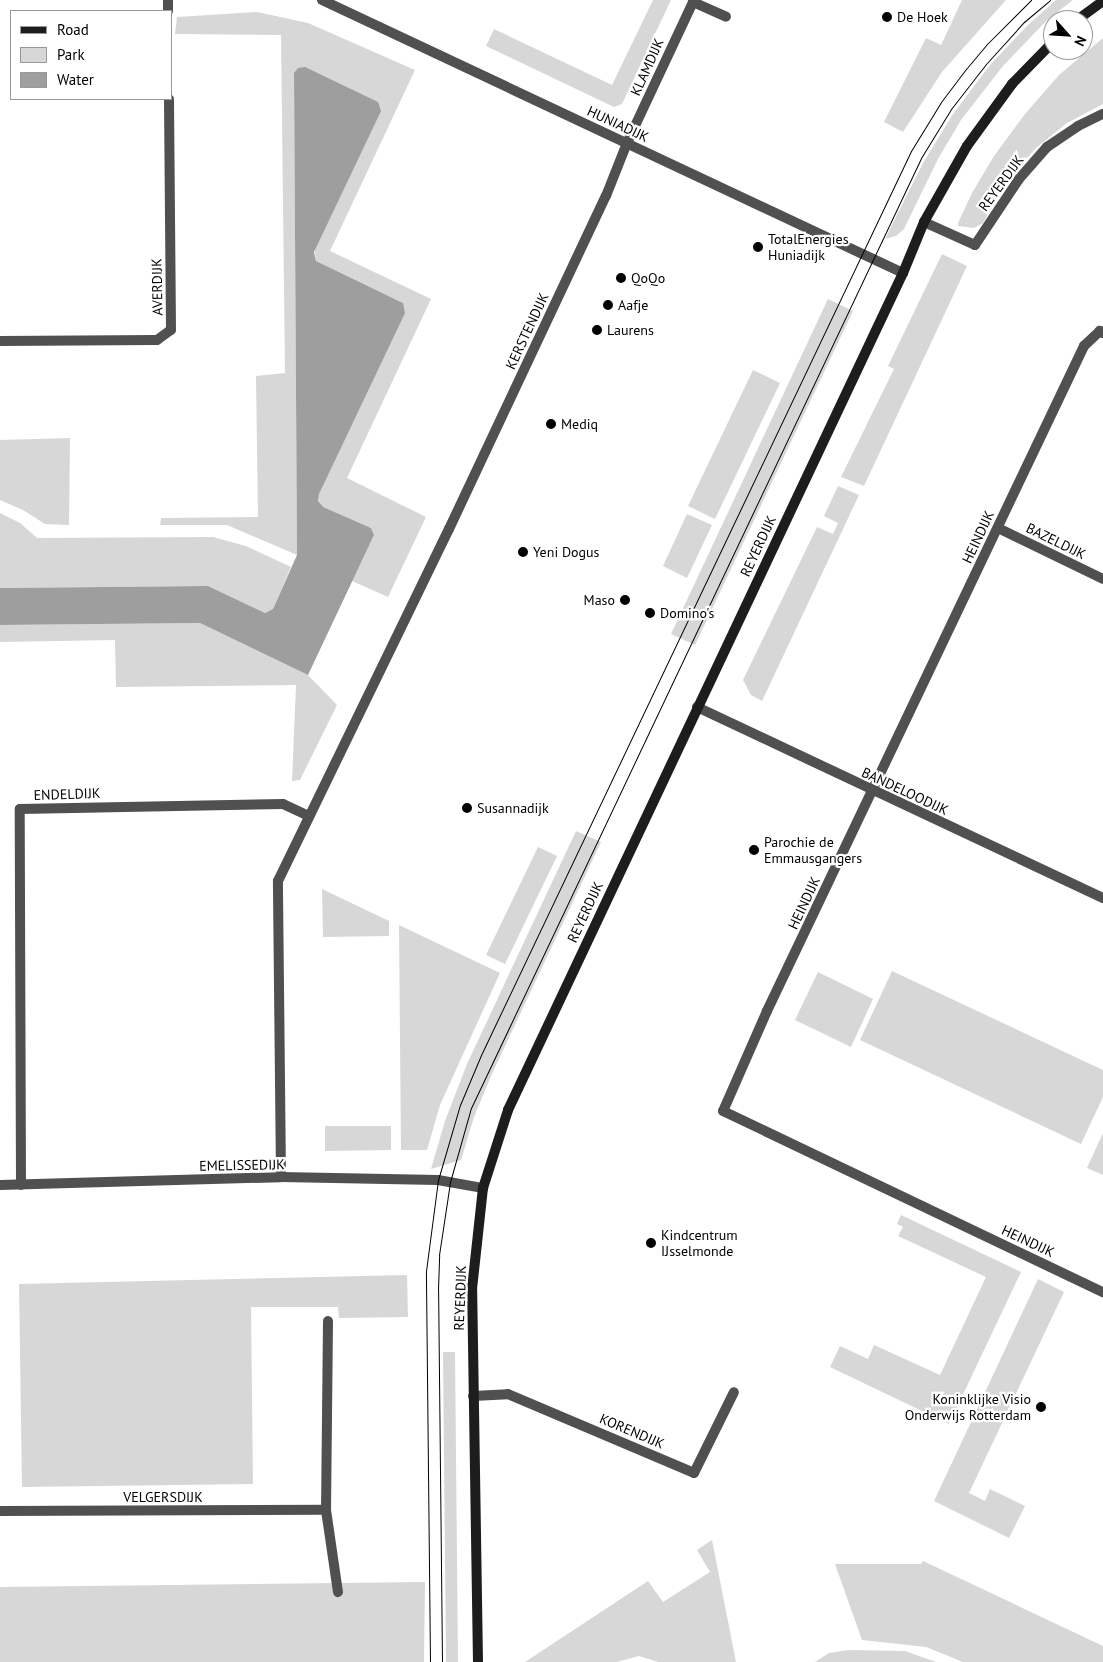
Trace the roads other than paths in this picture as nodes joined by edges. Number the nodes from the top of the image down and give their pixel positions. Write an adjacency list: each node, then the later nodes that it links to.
1 (322, 0): 9 (street, HUNIADIJK)
2 (693, 1): 5 (street, KLAMDIJK); 9 (street, KLAMDIJK)
3 (1103, 1): 4 (street)
4 (1091, 10)
5 (726, 17)
6 (1043, 52): 10 (street, REYERDIJK)
7 (169, 100): 13 (street, AVERDIJK)
8 (1103, 114): 10 (street, REYERDIJK)
9 (628, 143): 11 (street, HUNIADIJK); 18 (street, KERSTENDIJK)
10 (924, 222): 11 (street, REYERDIJK)
11 (903, 273): 16 (street, REYERDIJK)
12 (1101, 332): 14 (street, HEINDIJK)
13 (0, 342)
14 (998, 528): 15 (street, BAZELDIJK); 17 (street, HEINDIJK)
15 (1103, 579)
16 (697, 707): 17 (street, BANDELOODIJK); 23 (street, REYERDIJK)
17 (872, 790): 19 (street, BANDELOODIJK); 24 (street, HEINDIJK)
18 (310, 816): 20 (street); 22 (street, ENDELDIJK)
19 (1103, 898)
20 (281, 1177): 22 (street, EMELISSEDIJK); 23 (street, EMELISSEDIJK)
21 (0, 1185): 22 (street, EMELISSEDIJK)
22 (21, 1185)
23 (483, 1188): 27 (street, REYERDIJK)
24 (1103, 1292)
25 (328, 1320): 28 (street)
26 (734, 1392): 27 (street, KORENDIJK)
27 (473, 1396): 31 (street, REYERDIJK)
28 (326, 1510): 29 (street, VELGERSDIJK); 30 (street)
29 (0, 1511)
30 (338, 1592)
31 (478, 1662)

